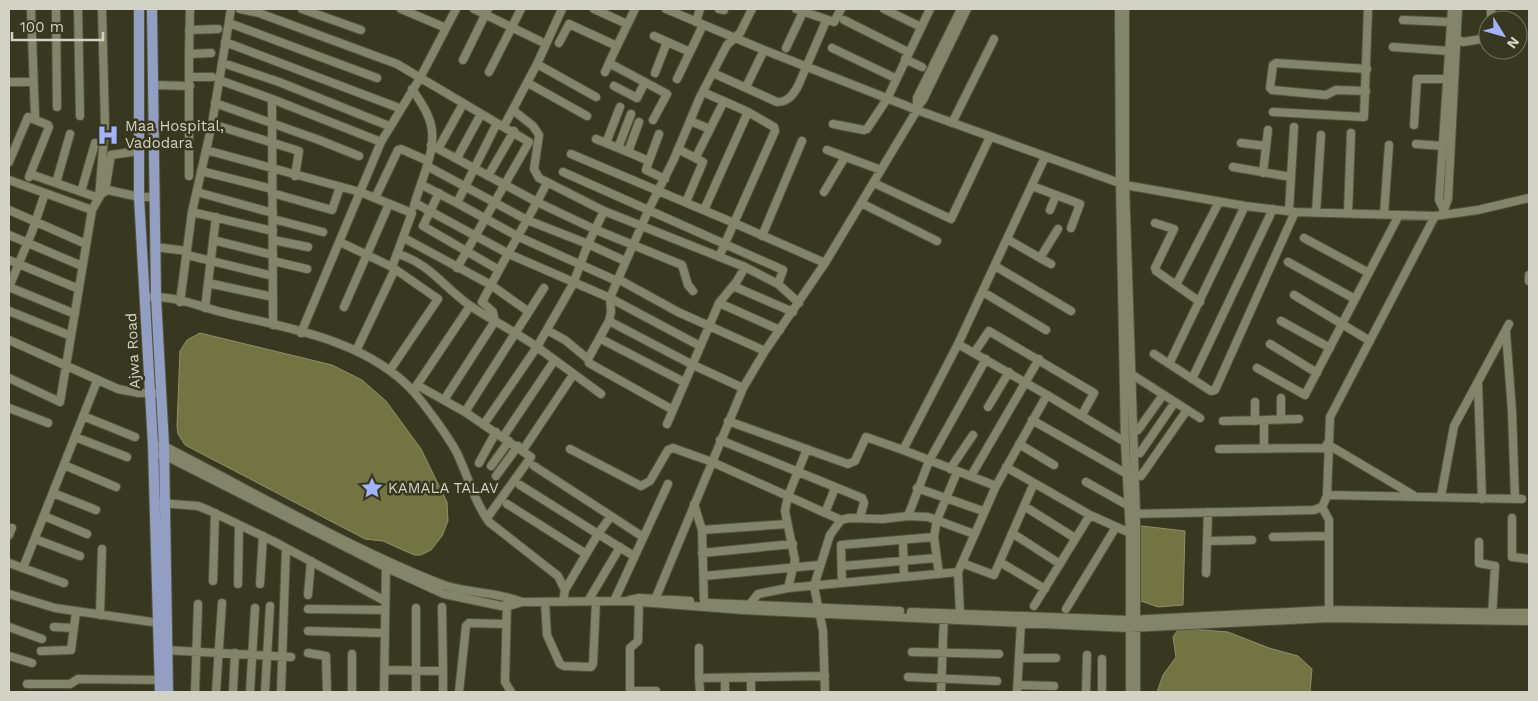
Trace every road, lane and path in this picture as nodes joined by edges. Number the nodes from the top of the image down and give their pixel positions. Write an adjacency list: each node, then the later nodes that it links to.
1 (31, 9): 84 (street)
2 (56, 9): 99 (street)
3 (78, 9): 109 (street)
4 (102, 9): 194 (street)
5 (139, 9): 147 (main road, Ajwa Road)
6 (152, 9): 87 (main road, Ajwa Road)
7 (190, 9): 44 (street)
8 (232, 9): 37 (street)
9 (240, 9): 78 (street)
10 (302, 9): 45 (street)
11 (402, 9): 42 (street)
12 (456, 9): 42 (street)
13 (474, 9): 32 (street)
14 (521, 9): 40 (street)
15 (562, 9): 68 (street)
16 (594, 9): 39 (street)
17 (635, 9): 39 (street)
18 (666, 9): 38 (street)
19 (700, 9): 38 (street)
20 (752, 9): 47 (street)
21 (841, 9): 35 (street)
22 (884, 9): 41 (street)
23 (930, 9): 41 (street)
24 (961, 9): 103 (street)
25 (967, 9): 103 (street)
26 (1119, 9): 176 (street)
27 (1125, 9): 176 (street)
28 (1368, 9): 71 (street)
29 (1452, 9): 36 (street)
30 (1458, 9): 48 (street)
31 (799, 10): 35 (street); 57 (street)
32 (487, 11): 40 (street); 65 (street)
33 (844, 20): 64 (street)
34 (1403, 20): 36 (street)
35 (826, 21): 69 (street)
36 (1451, 22): 48 (street)
37 (229, 23): 52 (street); 77 (street)
38 (700, 23): 47 (street); 61 (street)
39 (627, 24): 55 (street)
40 (512, 27): 51 (street); 72 (street)
41 (921, 27): 64 (street)
42 (446, 28): 78 (street)
43 (218, 29): 44 (street)
44 (189, 30): 63 (street)
45 (362, 30)
46 (654, 36): 53 (street)
47 (736, 38): 59 (street); 74 (street)
48 (1454, 38): 49 (street); 60 (street); 121 (street)
49 (1478, 38)
50 (994, 39): 115 (street)
51 (540, 41)
52 (226, 42): 66 (street); 101 (street)
53 (667, 42): 61 (street); 75 (street)
54 (560, 43): 55 (street)
55 (617, 46): 67 (street)
56 (1394, 47): 60 (street)
57 (786, 48)
58 (832, 48): 79 (street)
59 (764, 50): 69 (street); 89 (street)
60 (1449, 51): 81 (street)
61 (690, 52): 80 (street)
62 (211, 53): 63 (street)
63 (189, 54): 82 (street)
64 (907, 55): 70 (street); 79 (street)
65 (463, 60)
66 (223, 63): 76 (street); 120 (street)
67 (609, 63): 73 (street); 85 (street)
68 (537, 64): 86 (street); 93 (street)
69 (805, 67): 89 (street); 95 (street)
70 (922, 67)
71 (1367, 69): 91 (street); 91 (street)
72 (489, 72)
73 (605, 72)
74 (713, 72): 89 (street); 92 (street)
75 (655, 73)
76 (215, 78): 82 (street); 94 (street); 97 (street)
77 (377, 78)
78 (420, 78): 90 (street); 98 (street)
79 (895, 78): 95 (street)
80 (677, 79)
81 (1447, 79): 119 (street); 121 (street)
82 (190, 81): 87 (street); 166 (street)
83 (9, 82): 84 (street)
84 (32, 82): 108 (street)
85 (644, 82): 100 (street); 111 (street)
86 (528, 83): 104 (street); 110 (street)
87 (153, 85): 193 (main road, Ajwa Road)
88 (614, 86): 100 (street)
89 (746, 87)
90 (412, 90): 101 (street); 142 (street)
91 (1366, 91): 106 (street)
92 (703, 92): 96 (street); 112 (street)
93 (596, 97)
94 (272, 99): 113 (street); 133 (street)
95 (887, 99): 103 (street); 118 (street)
96 (724, 101): 105 (street); 123 (street)
97 (215, 103): 113 (street); 116 (street)
98 (463, 104): 107 (street); 142 (street)
99 (56, 106)
100 (634, 106): 143 (street)
101 (399, 108): 120 (street)
102 (620, 108): 135 (street)
103 (917, 108): 115 (street); 161 (street)
104 (513, 110): 117 (street); 174 (street)
105 (748, 112): 210 (street); 227 (street)
106 (1273, 112)
107 (481, 114): 117 (street); 154 (street)
108 (35, 116)
109 (80, 116)
110 (587, 116)
111 (653, 120)
112 (690, 121): 123 (street); 144 (street)
113 (272, 122): 137 (street); 150 (street)
114 (639, 122): 148 (street)
115 (952, 123): 130 (street)
116 (212, 124): 137 (street); 145 (street)
117 (500, 124): 125 (street); 158 (street)
118 (833, 124)
119 (1414, 125)
120 (389, 126): 133 (street)
121 (1448, 126): 141 (street); 218 (street)
122 (1294, 127): 169 (street)
123 (710, 129): 151 (street)
124 (1268, 130): 140 (street)
125 (514, 131): 168 (street); 175 (street)
126 (1351, 133): 219 (street)
127 (70, 134): 173 (street)
128 (660, 134): 155 (street)
129 (1321, 135): 217 (street)
130 (990, 137): 153 (street); 172 (street)
131 (596, 139): 135 (street)
132 (802, 141): 237 (street)
133 (381, 142): 187 (street)
134 (94, 143): 185 (street)
135 (606, 143): 143 (street)
136 (1241, 143): 140 (street)
137 (272, 144): 160 (street); 167 (street)
138 (1416, 144): 141 (street)
139 (1389, 145): 220 (street)
140 (1266, 146): 164 (street)
141 (1443, 146): 218 (street)
142 (435, 147): 154 (street); 157 (street)
143 (618, 148): 148 (street)
144 (678, 149): 151 (street); 170 (street)
145 (206, 150): 160 (street); 162 (street)
146 (827, 150): 152 (street)
147 (139, 151): 177 (street); 192 (main road, Ajwa Road)
148 (628, 152): 155 (street)
149 (571, 154): 184 (street)
150 (359, 156)
151 (696, 157): 199 (street)
152 (845, 157): 161 (street); 188 (street)
153 (1045, 157): 176 (street); 181 (street)
154 (456, 158): 158 (street)
155 (649, 161): 170 (street)
156 (9, 162): 165 (street)
157 (428, 163): 178 (street); 180 (street); 195 (street)
158 (473, 167): 168 (street); 180 (street)
159 (1233, 167): 164 (street)
160 (272, 168): 167 (street); 183 (street)
161 (881, 170): 172 (street)
162 (201, 171): 183 (street); 186 (street)
163 (564, 172): 206 (street)
164 (1263, 172): 169 (street)
165 (30, 174): 173 (street); 179 (street)
166 (189, 176)
167 (295, 176): 182 (street)
168 (488, 176): 175 (street)
169 (1291, 177): 214 (street)
170 (665, 179): 184 (street)
171 (9, 180): 179 (street)
172 (874, 182): 203 (street)
173 (56, 183): 185 (street)
174 (546, 183): 198 (street); 213 (street)
175 (504, 184): 197 (street); 198 (street)
176 (1122, 184): 200 (street); 342 (street)
177 (106, 185)
178 (422, 185): 190 (street); 201 (street)
179 (26, 186): 189 (street)
180 (465, 186): 197 (street); 202 (street)
181 (1032, 186): 191 (street); 241 (street)
182 (340, 187): 183 (street); 187 (street)
183 (272, 191): 222 (street)
184 (658, 191): 199 (street); 206 (street)
185 (81, 192): 194 (street)
186 (197, 192): 215 (street); 222 (street)
187 (360, 192): 195 (street); 244 (street)
188 (824, 192)
189 (45, 193): 209 (street); 226 (street)
190 (439, 193): 202 (street); 212 (street)
191 (1056, 195): 211 (street); 230 (street)
192 (139, 197): 193 (street); 194 (street); 292 (main road, Ajwa Road)
193 (154, 197): 250 (main road, Ajwa Road)
194 (99, 198): 209 (street)
195 (375, 198): 204 (street)
196 (1529, 198): 218 (street)
197 (494, 202): 224 (street); 225 (street)
198 (537, 202): 225 (street); 231 (street)
199 (686, 202): 210 (street)
200 (1219, 202): 205 (street); 283 (street)
201 (414, 203): 212 (street); 216 (street)
202 (457, 203): 224 (street)
203 (861, 203): 243 (street); 265 (street)
204 (389, 204): 216 (street); 254 (street)
205 (1245, 206): 207 (street); 297 (street)
206 (649, 209): 229 (street); 245 (street)
207 (1273, 209): 214 (street); 346 (street)
208 (9, 210): 226 (street)
209 (92, 210): 247 (street)
210 (704, 210): 227 (street)
211 (1050, 210)
212 (430, 211): 236 (street); 252 (street)
213 (604, 211): 229 (street); 231 (street)
214 (1292, 211): 217 (street); 346 (street)
215 (192, 212): 223 (street); 253 (street)
216 (412, 212): 239 (street)
217 (1316, 212): 219 (street)
218 (1440, 213): 221 (street); 322 (street)
219 (1348, 214): 220 (street)
220 (1384, 214): 221 (street)
221 (1398, 215): 275 (street)
222 (273, 216): 233 (street); 235 (street)
223 (216, 217): 235 (street); 242 (street)
224 (485, 219): 236 (street); 238 (street)
225 (527, 220): 238 (street); 248 (street)
226 (35, 222): 246 (street); 247 (street)
227 (734, 223): 237 (street); 245 (street)
228 (1155, 224): 283 (street)
229 (641, 227): 249 (street); 257 (street)
230 (1071, 228)
231 (594, 229): 248 (street); 249 (street)
232 (1058, 229): 259 (street)
233 (324, 232)
234 (9, 235): 246 (street)
235 (273, 235): 251 (street); 258 (street)
236 (476, 235): 252 (street); 256 (street)
237 (762, 236): 265 (street)
238 (519, 237): 256 (street); 264 (street)
239 (404, 238): 255 (street); 272 (street)
240 (1304, 238): 275 (street)
241 (1007, 239): 259 (street); 269 (street)
242 (213, 240): 258 (street); 260 (street)
243 (937, 241)
244 (340, 242): 254 (street); 317 (street)
245 (725, 242): 257 (street); 282 (street)
246 (28, 243): 267 (street); 268 (street)
247 (86, 244): 268 (street)
248 (588, 244): 262 (street); 264 (street)
249 (633, 245): 262 (street); 289 (street)
250 (155, 247): 253 (street); 292 (main road, Ajwa Road)
251 (308, 248)
252 (466, 252): 272 (street); 274 (street)
253 (187, 253): 260 (street); 296 (street)
254 (368, 254): 271 (street); 301 (street)
255 (398, 254): 271 (street); 300 (street)
256 (509, 254): 274 (street); 281 (street)
257 (719, 257): 270 (street)
258 (273, 258): 273 (street); 277 (street)
259 (1040, 258): 266 (street)
260 (210, 259): 277 (street); 280 (street)
261 (9, 260): 267 (street)
262 (625, 261): 278 (street)
263 (1288, 262): 295 (street)
264 (580, 264): 278 (street); 281 (street)
265 (825, 264): 299 (street)
266 (1050, 264)
267 (19, 265): 286 (street); 288 (street)
268 (82, 266): 288 (street)
269 (995, 266): 290 (street); 304 (street)
270 (744, 267): 282 (street); 285 (street)
271 (394, 268): 328 (street); 340 (street)
272 (457, 268): 284 (street)
273 (307, 269)
274 (499, 270): 284 (street)
275 (1369, 273): 295 (street)
276 (1529, 275): 279 (street)
277 (273, 276): 293 (street)
278 (617, 280): 294 (street); 313 (street)
279 (1529, 281)
280 (208, 283): 293 (street); 302 (street)
281 (573, 284): 294 (street); 314 (street)
282 (778, 284): 299 (street)
283 (1176, 285): 297 (street)
284 (490, 286): 305 (street); 308 (street)
285 (733, 286): 298 (street); 306 (street)
286 (9, 287): 307 (street)
287 (544, 288): 305 (street)
288 (78, 289): 307 (street)
289 (693, 291)
290 (983, 292): 316 (street); 323 (street)
291 (1294, 296): 311 (street)
292 (151, 297): 296 (street); 353 (main road, Ajwa Road)
293 (273, 297): 312 (street)
294 (610, 298): 309 (street); 325 (street)
295 (1355, 299): 311 (street)
296 (180, 302): 302 (street)
297 (1200, 302): 337 (street)
298 (719, 303): 313 (street); 315 (street)
299 (799, 303): 306 (street)
300 (470, 306): 308 (street); 351 (street)
301 (344, 307)
302 (205, 308): 312 (street)
303 (9, 311): 319 (street)
304 (1071, 311)
305 (529, 312): 318 (street)
306 (793, 312): 315 (street)
307 (75, 314): 319 (street)
308 (495, 321): 318 (street); 358 (street)
309 (609, 321): 320 (street); 336 (street)
310 (1281, 321): 327 (street)
311 (1343, 323): 322 (street); 327 (street)
312 (272, 325): 317 (street)
313 (709, 326): 325 (street); 329 (street)
314 (547, 330): 326 (street); 333 (street)
315 (780, 330): 329 (street)
316 (1046, 330)
317 (301, 333): 328 (street)
318 (516, 333): 326 (street); 365 (street)
319 (72, 336): 338 (street)
320 (601, 339): 333 (street); 348 (street)
321 (9, 340): 338 (street)
322 (1370, 341): 387 (street)
323 (958, 344): 330 (street); 394 (street)
324 (1270, 344): 343 (street)
325 (700, 346): 336 (street)
326 (537, 347): 335 (street); 377 (street)
327 (1330, 348): 343 (street)
328 (356, 351): 340 (street)
329 (765, 351): 352 (street)
330 (974, 353): 332 (street); 334 (street)
331 (1154, 354): 337 (street)
332 (1039, 358): 349 (street); 366 (street)
333 (588, 359): 363 (street)
334 (986, 359): 341 (street); 397 (street)
335 (554, 361): 344 (street); 383 (street)
336 (691, 364): 348 (street); 352 (street)
337 (1169, 364): 346 (street)
338 (67, 365): 345 (street); 347 (street)
339 (1256, 368): 343 (street)
340 (390, 370): 351 (street)
341 (1008, 372): 349 (street); 361 (street)
342 (1128, 372): 356 (street); 385 (street); 433 (street)
343 (1317, 373)
344 (573, 375): 354 (street); 388 (street)
345 (9, 378)
346 (1192, 379)
347 (97, 381): 353 (street); 367 (street)
348 (684, 382): 363 (street)
349 (1026, 382): 355 (street); 409 (street)
350 (1478, 382): 423 (street); 425 (street); 425 (street)
351 (415, 388): 358 (street); 442 (street)
352 (743, 388): 374 (street)
353 (156, 393): 393 (main road, Ajwa Road)
354 (601, 394)
355 (1047, 394): 366 (street); 370 (street)
356 (1163, 395): 359 (street); 379 (street)
357 (1281, 398): 373 (street)
358 (444, 400): 365 (street)
359 (1175, 402): 364 (street); 395 (street)
360 (1254, 402): 371 (street)
361 (988, 407)
362 (9, 408): 376 (street)
363 (673, 410): 378 (street)
364 (1187, 410): 368 (street); 410 (street)
365 (465, 412): 377 (street)
366 (1082, 415): 385 (street)
367 (83, 416): 381 (street); 382 (street)
368 (1200, 418)
369 (1299, 419): 373 (street)
370 (1032, 420): 386 (street); 407 (street)
371 (1255, 420): 372 (street); 375 (street)
372 (1264, 420): 373 (street); 392 (street)
373 (1281, 420)
374 (728, 421): 384 (street); 390 (street)
375 (1224, 421)
376 (48, 423)
377 (484, 424): 383 (street)
378 (667, 424)
379 (1138, 430)
380 (973, 435): 405 (street)
381 (75, 437): 396 (street); 400 (street)
382 (135, 437)
383 (503, 437): 388 (street); 399 (street); 402 (street)
384 (720, 440): 398 (street); 406 (street)
385 (1126, 442): 407 (street)
386 (1019, 444): 401 (street); 404 (street)
387 (1327, 446): 392 (street); 420 (street); 422 (street)
388 (521, 448): 408 (street); 442 (street)
389 (570, 449): 398 (street)
390 (807, 449): 394 (street); 406 (street)
391 (1220, 449): 392 (street)
392 (1264, 449)
393 (159, 450): 426 (main road, Ajwa Road); 482 (street)
394 (903, 450): 397 (street)
395 (1140, 453)
396 (127, 457)
397 (929, 461): 405 (street); 418 (street)
398 (712, 462): 421 (street); 428 (street)
399 (480, 464)
400 (64, 465): 416 (street); 419 (street)
401 (1054, 465)
402 (490, 466)
403 (534, 466): 439 (street)
404 (1006, 468): 412 (street); 415 (street)
405 (954, 470): 409 (street); 424 (street)
406 (797, 472): 417 (street); 421 (street)
407 (1126, 474): 433 (street)
408 (496, 476)
409 (971, 476): 415 (street)
410 (1141, 476)
411 (1086, 482): 433 (street)
412 (1034, 483): 429 (street); 437 (street)
413 (668, 484): 457 (street)
414 (520, 485): 453 (street)
415 (996, 486): 432 (street)
416 (116, 487)
417 (836, 488): 436 (street); 441 (street)
418 (917, 488): 424 (street); 440 (street)
419 (53, 493): 431 (street); 438 (street)
420 (1327, 495): 422 (street); 430 (street)
421 (788, 496): 436 (street); 446 (street)
422 (1415, 496): 423 (street)
423 (1441, 496): 425 (street)
424 (946, 498): 432 (street); 445 (street)
425 (1482, 499)
426 (160, 502): 435 (street); 537 (main road, Ajwa Road); 548 (main road, Ajwa Road)
427 (507, 504): 473 (street)
428 (694, 504): 449 (street); 510 (street)
429 (1024, 506): 450 (street); 460 (street)
430 (1322, 507): 434 (street); 456 (street)
431 (96, 510)
432 (983, 511): 454 (street)
433 (1131, 511): 434 (street); 451 (street); 540 (street)
434 (1208, 512): 464 (street)
435 (215, 513): 447 (street); 494 (street)
436 (825, 513): 444 (street)
437 (1090, 515): 448 (street); 460 (street)
438 (44, 516): 452 (street); 461 (street)
439 (610, 516): 453 (street); 457 (street)
440 (908, 516): 441 (street); 445 (street)
441 (860, 517): 444 (street)
442 (486, 518): 502 (street)
443 (1512, 518): 477 (street)
444 (841, 520): 467 (street)
445 (937, 520): 454 (street); 458 (street)
446 (786, 524): 449 (street); 466 (street)
447 (239, 525): 455 (street); 497 (street)
448 (1116, 527): 451 (street); 525 (street)
449 (702, 530): 472 (street)
450 (1012, 533): 480 (street); 484 (street)
451 (1130, 533): 540 (street)
452 (87, 534)
453 (598, 534): 470 (street); 473 (street)
454 (974, 534): 483 (street)
455 (263, 536): 469 (street); 498 (street)
456 (1329, 536): 459 (street); 532 (street)
457 (643, 537): 475 (street)
458 (934, 537): 462 (street); 476 (street)
459 (1273, 537)
460 (1076, 538): 484 (street)
461 (35, 539): 474 (street); 488 (street)
462 (903, 540): 468 (street); 478 (street)
463 (1252, 540): 464 (street)
464 (1208, 541): 490 (street)
465 (1480, 542): 529 (street)
466 (793, 544): 472 (street); 487 (street)
467 (826, 545): 468 (street); 485 (street)
468 (841, 545): 486 (street)
469 (286, 548): 479 (street); 562 (street)
470 (620, 548): 475 (street); 507 (street)
471 (102, 549): 533 (street)
472 (702, 553): 492 (street)
473 (586, 554): 502 (street)
474 (80, 556)
475 (634, 556): 508 (street)
476 (936, 558): 478 (street); 491 (street)
477 (1529, 559)
478 (903, 560): 486 (street); 493 (street)
479 (311, 561): 504 (street); 506 (street)
480 (1000, 562): 483 (street); 501 (street)
481 (9, 563): 488 (street)
482 (386, 563): 505 (street); 506 (street); 521 (street)
483 (962, 563): 489 (street)
484 (1060, 564): 501 (street)
485 (819, 565): 487 (street); 499 (street)
486 (843, 566): 496 (street)
487 (794, 567): 492 (street); 500 (street)
488 (23, 568): 495 (street)
489 (958, 572): 491 (street); 531 (street)
490 (1206, 573)
491 (939, 574): 493 (street)
492 (704, 576): 514 (street)
493 (904, 577): 496 (street)
494 (213, 581)
495 (64, 583)
496 (842, 583): 499 (street)
497 (238, 584)
498 (260, 584)
499 (814, 586): 500 (street); 527 (street)
500 (788, 588): 517 (street)
501 (1045, 588): 519 (street)
502 (565, 590): 513 (street)
503 (9, 594): 528 (street)
504 (308, 595)
505 (508, 596): 511 (street); 521 (street)
506 (385, 601): 526 (street)
507 (592, 601): 508 (street); 512 (street); 513 (street)
508 (614, 601): 509 (street)
509 (639, 601): 510 (street); 585 (street)
510 (654, 601): 514 (street); 527 (street)
511 (522, 602): 512 (street); 521 (street)
512 (545, 602): 513 (street)
513 (563, 602)
514 (704, 602): 517 (street)
515 (222, 603): 552 (street)
516 (198, 604): 550 (street)
517 (750, 604): 527 (street)
518 (270, 606): 561 (street)
519 (1034, 606)
520 (442, 607): 570 (street)
521 (506, 607): 539 (street)
522 (255, 608): 556 (street)
523 (416, 608): 569 (street)
524 (308, 609): 526 (street)
525 (1066, 609)
526 (385, 610): 545 (street)
527 (819, 611): 534 (street); 571 (street)
528 (76, 612): 533 (street); 543 (street)
529 (1492, 613): 530 (street); 532 (street); 536 (street)
530 (1529, 613)
531 (960, 614): 534 (street); 540 (street)
532 (1329, 614): 536 (street); 540 (street)
533 (100, 616): 537 (street)
534 (944, 616): 538 (street); 554 (street)
535 (1529, 621): 536 (street)
536 (1492, 622)
537 (159, 623): 548 (main road, Ajwa Road)
538 (1021, 623): 540 (street); 564 (street)
539 (506, 624): 599 (street); 600 (street)
540 (1132, 624): 608 (street); 609 (street)
541 (9, 627): 546 (street)
542 (54, 627): 543 (street)
543 (74, 628): 549 (street)
544 (308, 631): 545 (street)
545 (385, 633): 568 (street)
546 (42, 639)
547 (699, 648): 573 (street)
548 (163, 650): 550 (street); 577 (main road, Ajwa Road); 587 (main road, Ajwa Road)
549 (41, 651)
550 (197, 651): 552 (street); 588 (street)
551 (912, 652): 554 (street)
552 (219, 653): 555 (street); 589 (street)
553 (308, 653): 594 (street)
554 (942, 653): 558 (street); 576 (street)
555 (235, 654): 556 (street); 590 (street)
556 (250, 654): 561 (street); 591 (street)
557 (352, 654): 595 (street)
558 (999, 654)
559 (1087, 655): 579 (street)
560 (9, 656): 567 (street)
561 (267, 656): 562 (street); 592 (street)
562 (283, 657): 563 (street); 593 (street)
563 (291, 657)
564 (1020, 658): 565 (street); 583 (street)
565 (1056, 658)
566 (1102, 659): 580 (street)
567 (32, 663)
568 (384, 670): 569 (street); 596 (street)
569 (417, 670): 570 (street); 597 (street)
570 (443, 671): 598 (street)
571 (825, 676): 572 (street); 604 (street)
572 (751, 677): 574 (street); 603 (street)
573 (699, 678): 574 (street); 601 (street)
574 (725, 678): 602 (street)
575 (908, 678): 576 (street)
576 (941, 679): 578 (street); 605 (street)
577 (160, 680): 581 (street); 586 (main road, Ajwa Road)
578 (997, 681)
579 (1086, 682): 580 (street); 606 (street)
580 (1102, 683): 607 (street)
581 (27, 684)
582 (1054, 686): 584 (street)
583 (1018, 689): 584 (street)
584 (1043, 689)
585 (656, 691)
586 (160, 692)
587 (168, 692)
588 (196, 692)
589 (216, 692)
590 (233, 692)
591 (250, 692)
592 (265, 692)
593 (281, 692)
594 (327, 692)
595 (352, 692)
596 (384, 692)
597 (416, 692)
598 (443, 692)
599 (459, 692)
600 (511, 692)
601 (700, 692)
602 (725, 692)
603 (751, 692)
604 (825, 692)
605 (941, 692)
606 (1086, 692)
607 (1102, 692)
608 (1130, 692)
609 (1136, 692)

